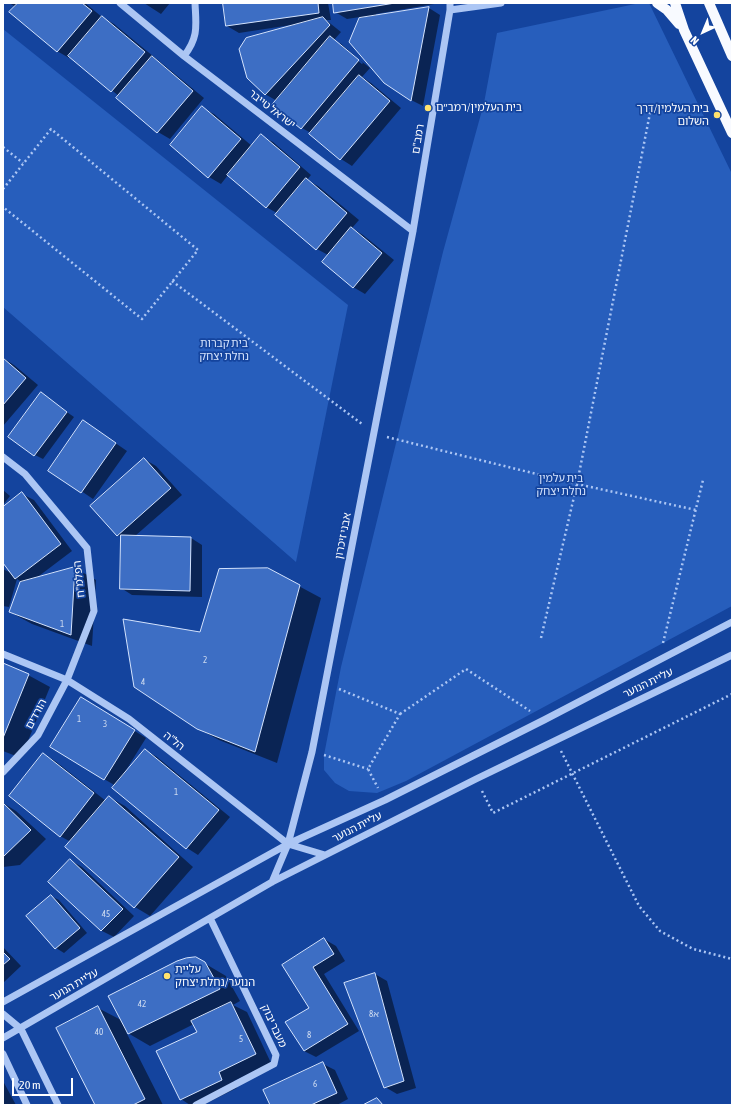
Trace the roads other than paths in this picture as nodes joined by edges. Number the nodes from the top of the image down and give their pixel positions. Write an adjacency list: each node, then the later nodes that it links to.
1 (120, 3): 9 (street, ישראל טייבר)
2 (195, 3): 9 (street)
3 (501, 3): 7 (street)
4 (657, 3): 8 (main road)
5 (675, 3): 8 (main road)
6 (708, 3): 10 (main road)
7 (450, 7): 12 (street, רמב"ם)
8 (684, 30): 11 (main road)
9 (184, 56): 12 (street, ישראל טייבר)
10 (732, 56)
11 (732, 133)
12 (413, 231): 19 (street, אבני זיכרון)
13 (3, 457): 17 (street, הפלמ"ח)
14 (732, 622): 19 (street, עליית הנוער)
15 (3, 654): 17 (street, הל"ה)
16 (732, 655): 20 (street, עליית הנוער)
17 (66, 680): 18 (street, הורדים); 19 (street, הל"ה)
18 (3, 772)
19 (288, 844): 20 (street, הל"ה); 21 (street, אבני זיכרון); 23 (street, עליית הנוער)
20 (326, 855): 21 (street, עליית הנוער)
21 (272, 882): 22 (street, עליית הנוער)
22 (210, 918): 25 (street, עליית הנוער); 30 (street, מעבר יבוק)
23 (3, 1002)
24 (3, 1014): 25 (street)
25 (21, 1029): 26 (street, עליית הנוער); 29 (street)
26 (3, 1038)
27 (3, 1054): 28 (street)
28 (27, 1105)
29 (58, 1105)
30 (196, 1105)

